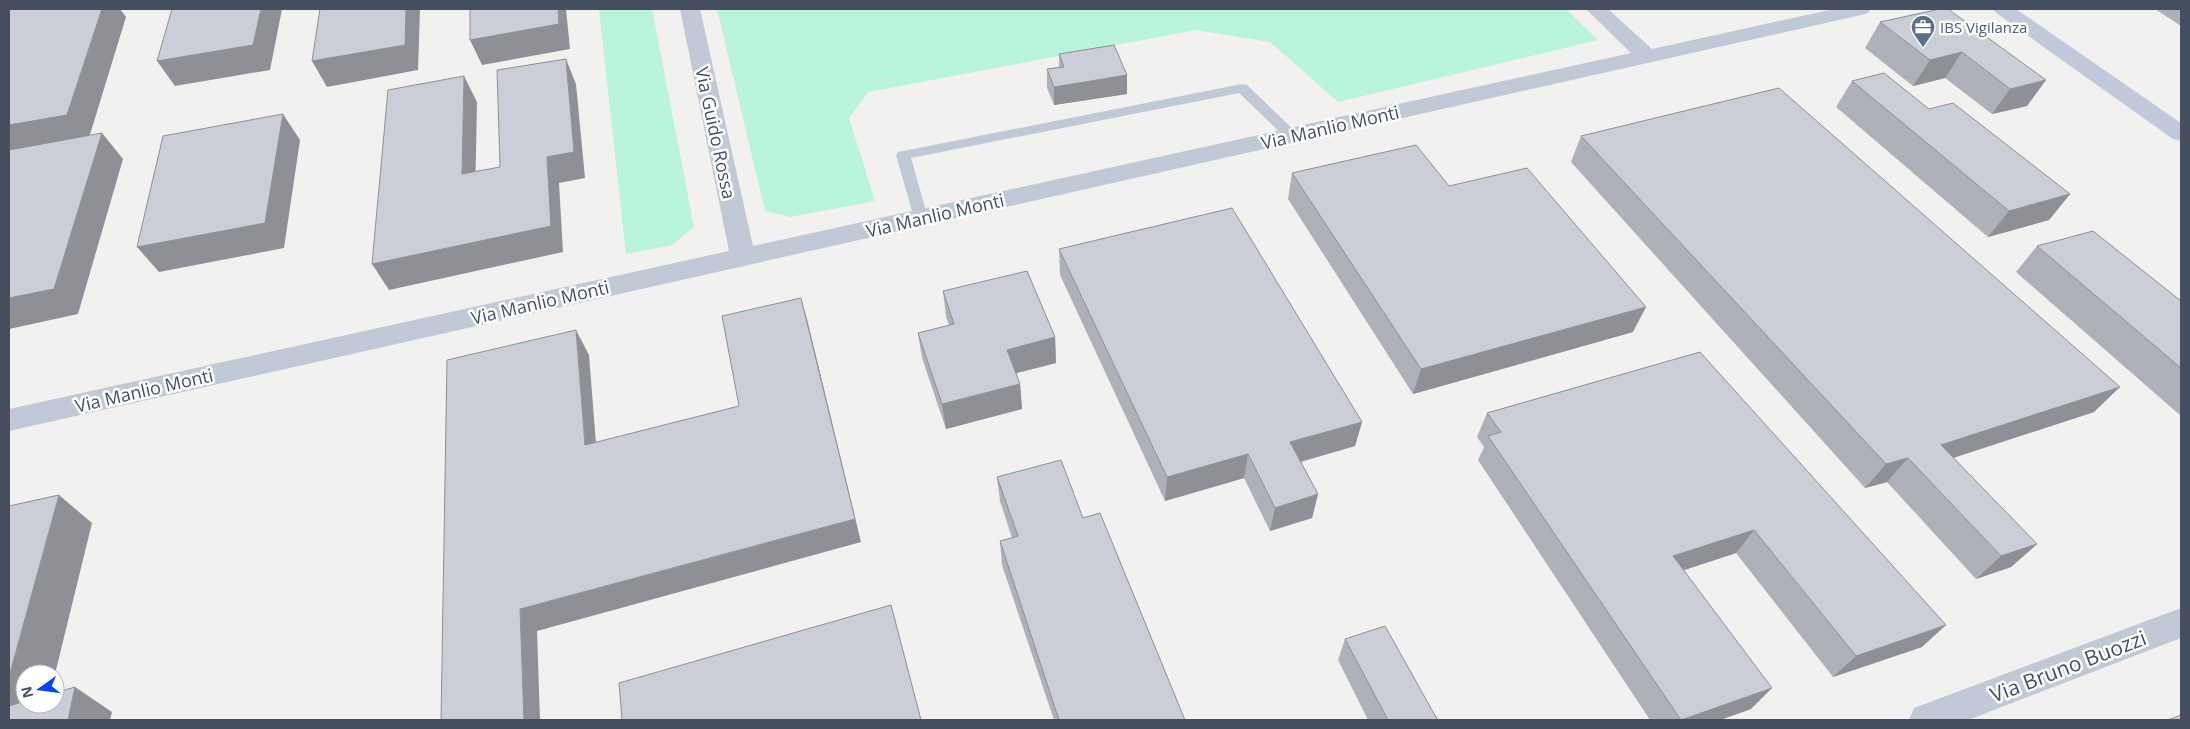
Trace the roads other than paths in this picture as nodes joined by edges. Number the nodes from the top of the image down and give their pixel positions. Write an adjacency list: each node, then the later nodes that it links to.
1 (690, 9): 9 (street, Via Guido Rossa)
2 (1596, 9): 5 (street)
3 (1861, 9): 5 (street, Via Manlio Monti)
4 (2003, 9): 6 (main road)
5 (1647, 56): 7 (street, Via Manlio Monti)
6 (2181, 134)
7 (1291, 136): 8 (street, Via Manlio Monti); 8 (lane)
8 (921, 218): 9 (street, Via Manlio Monti)
9 (743, 257): 10 (street, Via Manlio Monti)
10 (9, 420)
11 (2181, 623): 12 (street, Via Bruno Buozzi)
12 (1926, 720)

